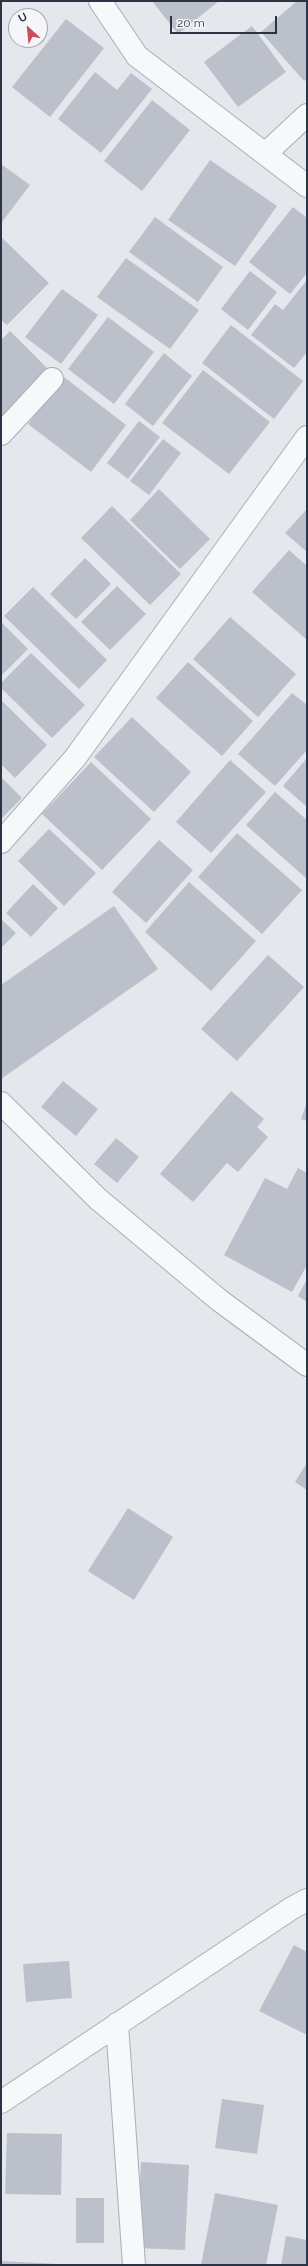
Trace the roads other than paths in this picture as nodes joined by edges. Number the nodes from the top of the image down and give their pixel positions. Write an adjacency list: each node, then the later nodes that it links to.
1 (103, 2): 3 (street)
2 (307, 115): 3 (street)
3 (265, 154): 4 (street)
4 (307, 186)
5 (52, 379): 6 (street)
6 (1, 434)
7 (307, 437): 8 (street)
8 (1, 842)
9 (1, 1103): 10 (street)
10 (307, 1365)
11 (307, 1900): 12 (street)
12 (117, 2024): 13 (street); 14 (street)
13 (1, 2102)
14 (134, 2265)

